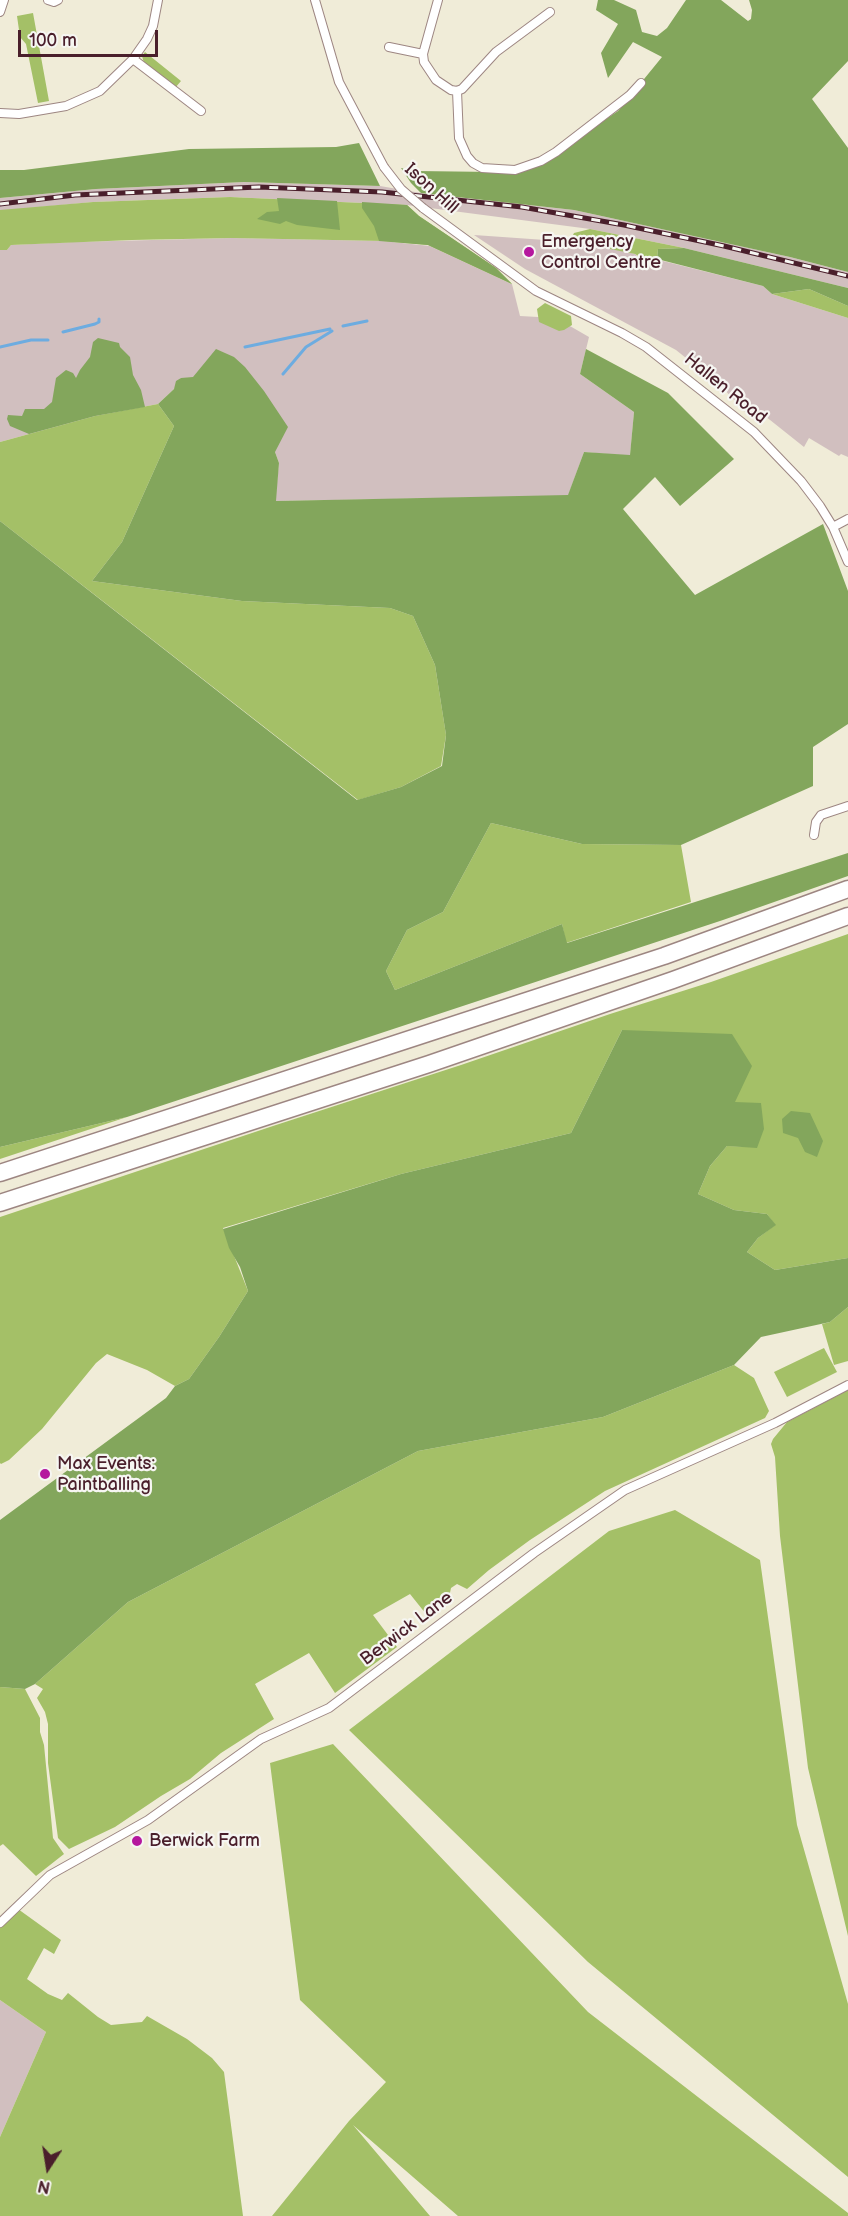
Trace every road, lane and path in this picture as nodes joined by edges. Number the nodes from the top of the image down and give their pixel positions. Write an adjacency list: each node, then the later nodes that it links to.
1 (4, 0): 7 (street)
2 (48, 0): 3 (street)
3 (58, 0)
4 (158, 0): 11 (street)
5 (315, 0): 16 (street, Ison Hill, bridge)
6 (438, 0): 10 (street)
7 (0, 12)
8 (550, 12): 13 (street)
9 (389, 47): 10 (street)
10 (423, 54): 13 (street)
11 (133, 59): 14 (street); 15 (street)
12 (641, 83): 13 (street)
13 (457, 91)
14 (201, 111)
15 (0, 113)
16 (536, 291): 18 (street, Hallen Road)
17 (848, 519): 18 (street)
18 (833, 527): 19 (street, Hallen Road)
19 (848, 562)
20 (848, 806): 21 (street)
21 (814, 834)
22 (848, 889): 24 (highway)
23 (848, 916): 25 (highway)
24 (0, 1173)
25 (0, 1203)
26 (848, 1385): 27 (street, Berwick Lane)
27 (0, 1923)

